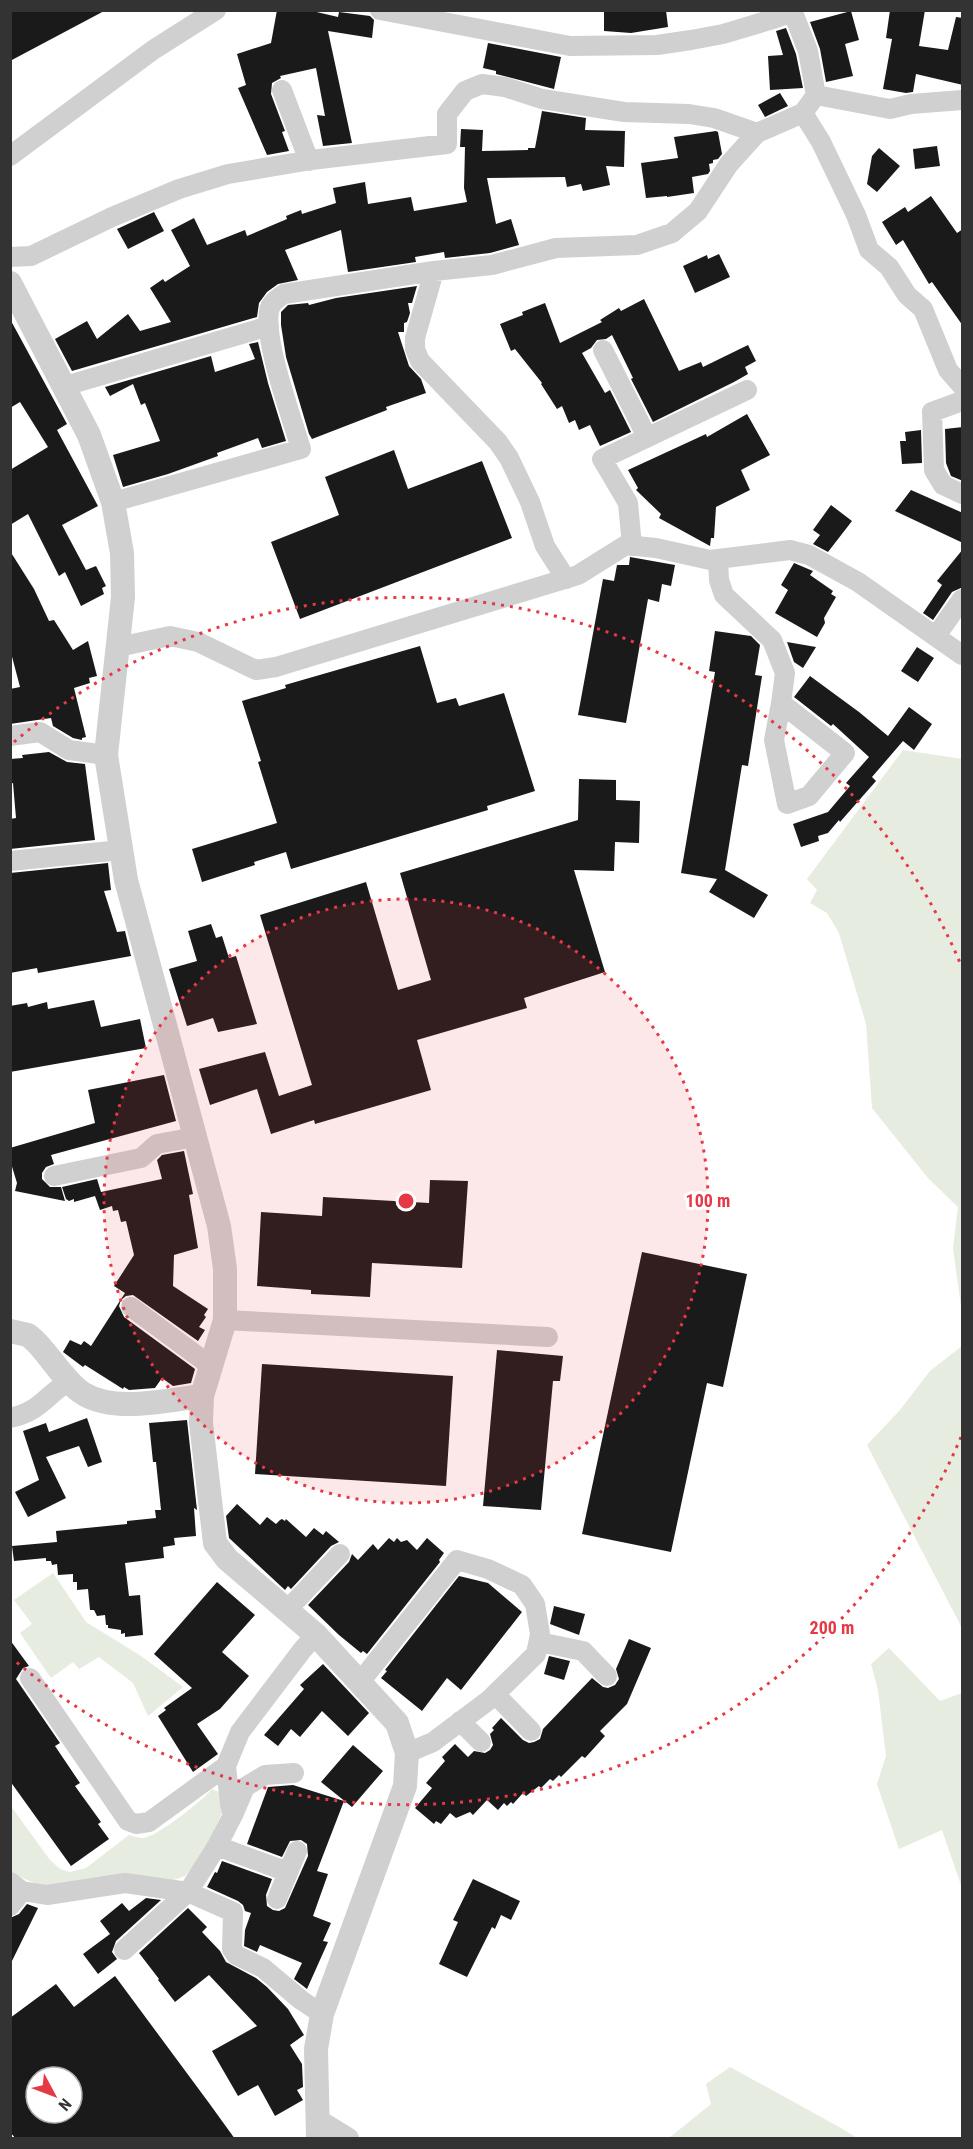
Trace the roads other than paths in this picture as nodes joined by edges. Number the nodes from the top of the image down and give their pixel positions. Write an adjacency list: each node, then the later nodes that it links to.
1 (216, 10): 9 (street)
2 (380, 10): 3 (street)
3 (791, 10): 5 (street)
4 (282, 90): 10 (street)
5 (816, 94): 6 (street); 7 (street)
6 (963, 100)
7 (803, 114): 8 (street); 17 (street)
8 (757, 133): 10 (street); 12 (street)
9 (10, 156)
10 (309, 160): 11 (street)
11 (10, 256)
12 (434, 271): 14 (street); 25 (street)
13 (10, 283): 16 (street)
14 (269, 326): 16 (street); 22 (street)
15 (603, 350): 20 (street)
16 (65, 386): 22 (street)
17 (963, 386)
18 (747, 390): 20 (street)
19 (963, 401): 21 (street)
20 (647, 437): 23 (street)
21 (963, 494)
22 (113, 502): 28 (street)
23 (632, 546): 24 (street); 25 (street)
24 (718, 559): 27 (street); 30 (street)
25 (566, 579): 28 (street)
26 (963, 599): 27 (street)
27 (936, 636): 29 (street)
28 (118, 647): 32 (street)
29 (963, 655)
30 (782, 703): 30 (street)
31 (10, 736): 32 (street)
32 (106, 755): 33 (street)
33 (121, 850): 34 (street); 35 (street)
34 (10, 861)
35 (195, 1137): 36 (street); 38 (street)
36 (54, 1176)
37 (131, 1307): 41 (street)
38 (225, 1320): 40 (street); 41 (street)
39 (10, 1331): 42 (street)
40 (548, 1336)
41 (211, 1366): 43 (street)
42 (70, 1381): 43 (street); 44 (street)
43 (202, 1396): 46 (street)
44 (10, 1418)
45 (340, 1554): 46 (street)
46 (287, 1610): 47 (street)
47 (316, 1635): 51 (street); 57 (street)
48 (539, 1641): 49 (street); 51 (street); 52 (street)
49 (607, 1676)
50 (30, 1678): 57 (street)
51 (360, 1682): 56 (street)
52 (495, 1694): 53 (street); 54 (street)
53 (460, 1721): 55 (street); 56 (street)
54 (531, 1731)
55 (481, 1742)
56 (407, 1753): 67 (street)
57 (226, 1767): 59 (street)
58 (294, 1773): 59 (street)
59 (233, 1815): 60 (street)
60 (217, 1846): 62 (street); 63 (street)
61 (297, 1851): 62 (street)
62 (288, 1872): 65 (street)
63 (188, 1892): 64 (street); 66 (street); 67 (street)
64 (14, 1893)
65 (277, 1899)
66 (124, 1950)
67 (322, 2014): 68 (street)
68 (318, 2129): 69 (street)
69 (349, 2139)

